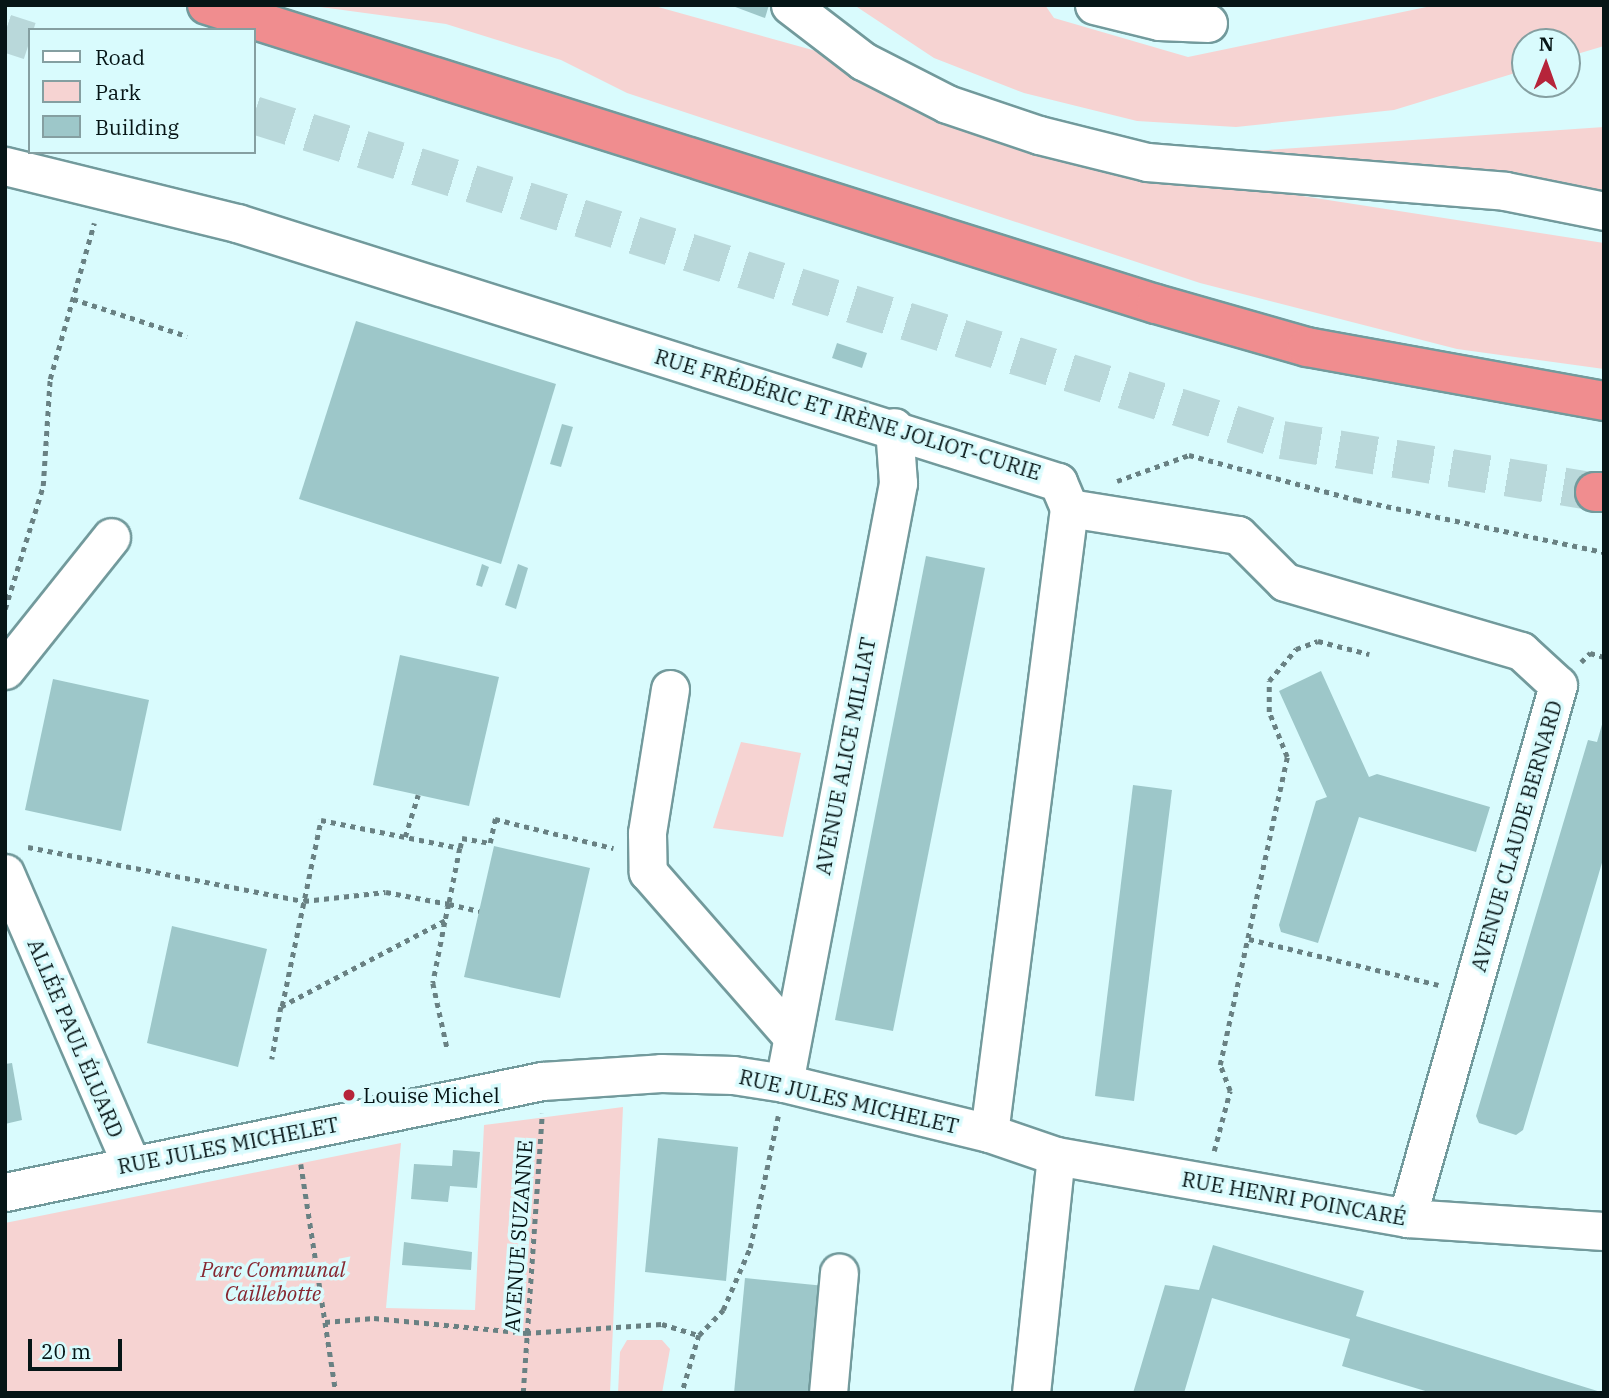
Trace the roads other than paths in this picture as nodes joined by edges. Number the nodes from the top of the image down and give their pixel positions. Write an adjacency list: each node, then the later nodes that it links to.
1 (207, 5): 7 (highway)
2 (790, 5): 6 (street)
3 (1094, 5): 4 (street)
4 (1208, 23)
5 (5, 166): 8 (street, RUE FRÉDÉRIC ET IRÈNE JOLIOT-CURIE)
6 (1604, 211)
7 (1604, 401)
8 (894, 427): 9 (street, RUE FRÉDÉRIC ET IRÈNE JOLIOT-CURIE); 14 (street, AVENUE ALICE MILLIAT)
9 (1069, 508): 16 (street); 20 (street, AVENUE CLAUDE BERNARD)
10 (111, 537): 11 (street)
11 (5, 670)
12 (670, 689): 14 (street)
13 (12, 859): 18 (street, ALLÉE PAUL ÉLUARD)
14 (790, 1034): 15 (street, AVENUE ALICE MILLIAT)
15 (784, 1083): 16 (street, RUE JULES MICHELET); 18 (street, RUE JULES MICHELET)
16 (989, 1133): 17 (street, RUE HENRI POINCARÉ)
17 (1056, 1156): 20 (street, RUE HENRI POINCARÉ); 24 (street)
18 (131, 1164): 19 (street, RUE JULES MICHELET)
19 (5, 1192)
20 (1407, 1218): 21 (street, RUE HENRI POINCARÉ)
21 (1604, 1231)
22 (839, 1273): 23 (street)
23 (828, 1393)
24 (1031, 1393)

